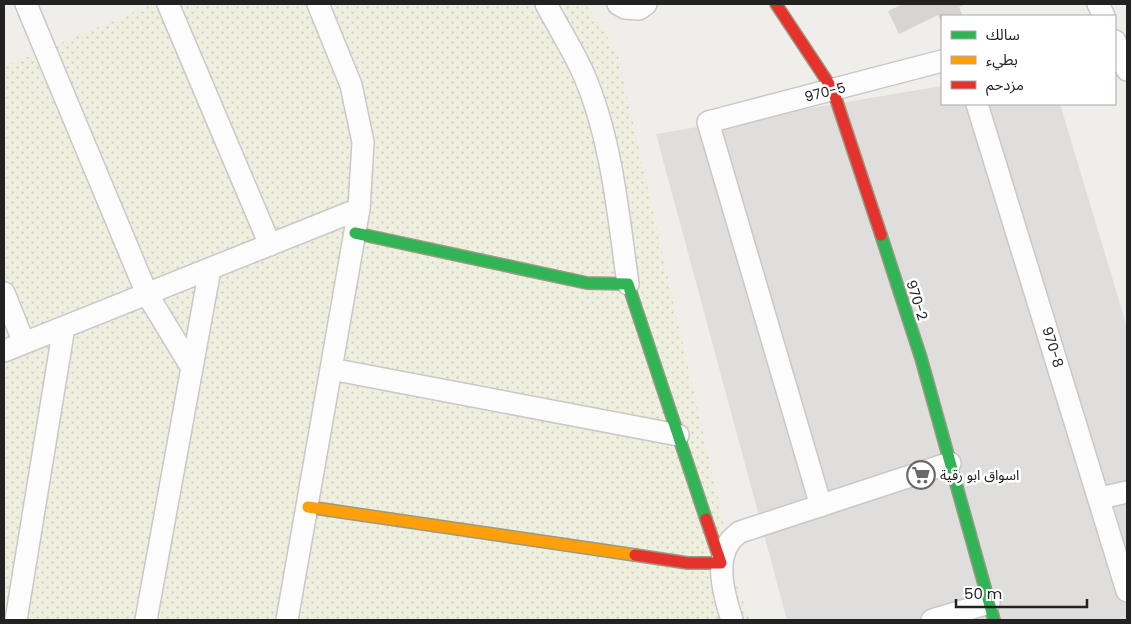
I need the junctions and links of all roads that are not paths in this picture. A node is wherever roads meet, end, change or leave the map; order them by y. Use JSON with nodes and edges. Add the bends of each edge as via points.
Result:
{"nodes":[{"id":1,"x":26,"y":4,"type":"edge"},
{"id":2,"x":168,"y":4,"type":"edge"},
{"id":3,"x":318,"y":4,"type":"edge"},
{"id":4,"x":546,"y":4,"type":"edge"},
{"id":5,"x":618,"y":4,"type":"edge"},
{"id":6,"x":646,"y":4,"type":"edge"},
{"id":7,"x":776,"y":4,"type":"edge"},
{"id":8,"x":1116,"y":43,"type":"edge"},
{"id":9,"x":941,"y":61,"type":"edge"},
{"id":10,"x":1127,"y":70,"type":"edge"},
{"id":11,"x":833,"y":90,"type":"junction"},
{"id":12,"x":977,"y":105,"type":"edge"},
{"id":13,"x":359,"y":209,"type":"junction"},
{"id":14,"x":355,"y":232,"type":"junction"},
{"id":15,"x":270,"y":244,"type":"junction"},
{"id":16,"x":210,"y":269,"type":"junction"},
{"id":17,"x":628,"y":284,"type":"junction"},
{"id":18,"x":4,"y":293,"type":"edge"},
{"id":19,"x":147,"y":294,"type":"junction"},
{"id":20,"x":64,"y":327,"type":"junction"},
{"id":21,"x":24,"y":343,"type":"junction"},
{"id":22,"x":4,"y":351,"type":"edge"},
{"id":23,"x":192,"y":368,"type":"junction"},
{"id":24,"x":331,"y":369,"type":"junction"},
{"id":25,"x":678,"y":436,"type":"junction"},
{"id":26,"x":950,"y":463,"type":"junction"},
{"id":27,"x":1127,"y":492,"type":"edge"},
{"id":28,"x":1100,"y":498,"type":"junction"},
{"id":29,"x":821,"y":506,"type":"junction"},
{"id":30,"x":308,"y":507,"type":"junction"},
{"id":31,"x":720,"y":563,"type":"junction"},
{"id":32,"x":1127,"y":591,"type":"edge"},
{"id":33,"x":992,"y":612,"type":"edge"},
{"id":34,"x":16,"y":620,"type":"edge"},
{"id":35,"x":146,"y":620,"type":"edge"},
{"id":36,"x":287,"y":620,"type":"edge"},
{"id":37,"x":732,"y":620,"type":"edge"},
{"id":38,"x":932,"y":620,"type":"edge"}],
"edges":[{"from":1,"to":19,"type":"street"},
{"from":2,"to":15,"type":"street"},
{"from":3,"to":13,"type":"street","via":[[351,85],[363,142]]},
{"from":4,"to":17,"type":"street","via":[[584,74],[601,125]]},
{"from":5,"to":6,"type":"street","via":[[639,9]]},
{"from":7,"to":11,"type":"street","name":"970-2"},
{"from":8,"to":10,"type":"street"},
{"from":9,"to":11,"type":"street","name":"970-5"},
{"from":11,"to":26,"type":"street","name":"970-2","via":[[921,358]]},
{"from":11,"to":29,"type":"street","name":"970-5","via":[[708,122]]},
{"from":12,"to":28,"type":"street","name":"970-8"},
{"from":13,"to":14,"type":"street"},
{"from":13,"to":15,"type":"street"},
{"from":14,"to":17,"type":"street","via":[[587,283]]},
{"from":14,"to":24,"type":"street"},
{"from":15,"to":16,"type":"street"},
{"from":16,"to":19,"type":"street"},
{"from":16,"to":23,"type":"street"},
{"from":17,"to":25,"type":"street"},
{"from":18,"to":21,"type":"street"},
{"from":19,"to":20,"type":"street"},
{"from":19,"to":23,"type":"street"},
{"from":20,"to":21,"type":"street"},
{"from":20,"to":34,"type":"street"},
{"from":21,"to":22,"type":"street"},
{"from":23,"to":35,"type":"street"},
{"from":24,"to":25,"type":"street"},
{"from":24,"to":30,"type":"street"},
{"from":25,"to":31,"type":"street"},
{"from":26,"to":29,"type":"street"},
{"from":26,"to":33,"type":"street","name":"970-2"},
{"from":27,"to":28,"type":"street"},
{"from":28,"to":32,"type":"street","name":"970-8"},
{"from":29,"to":31,"type":"street","via":[[740,532],[724,547]]},
{"from":30,"to":31,"type":"street","via":[[688,563]]},
{"from":30,"to":36,"type":"street"},
{"from":31,"to":37,"type":"street"},
{"from":33,"to":38,"type":"street"}]}
